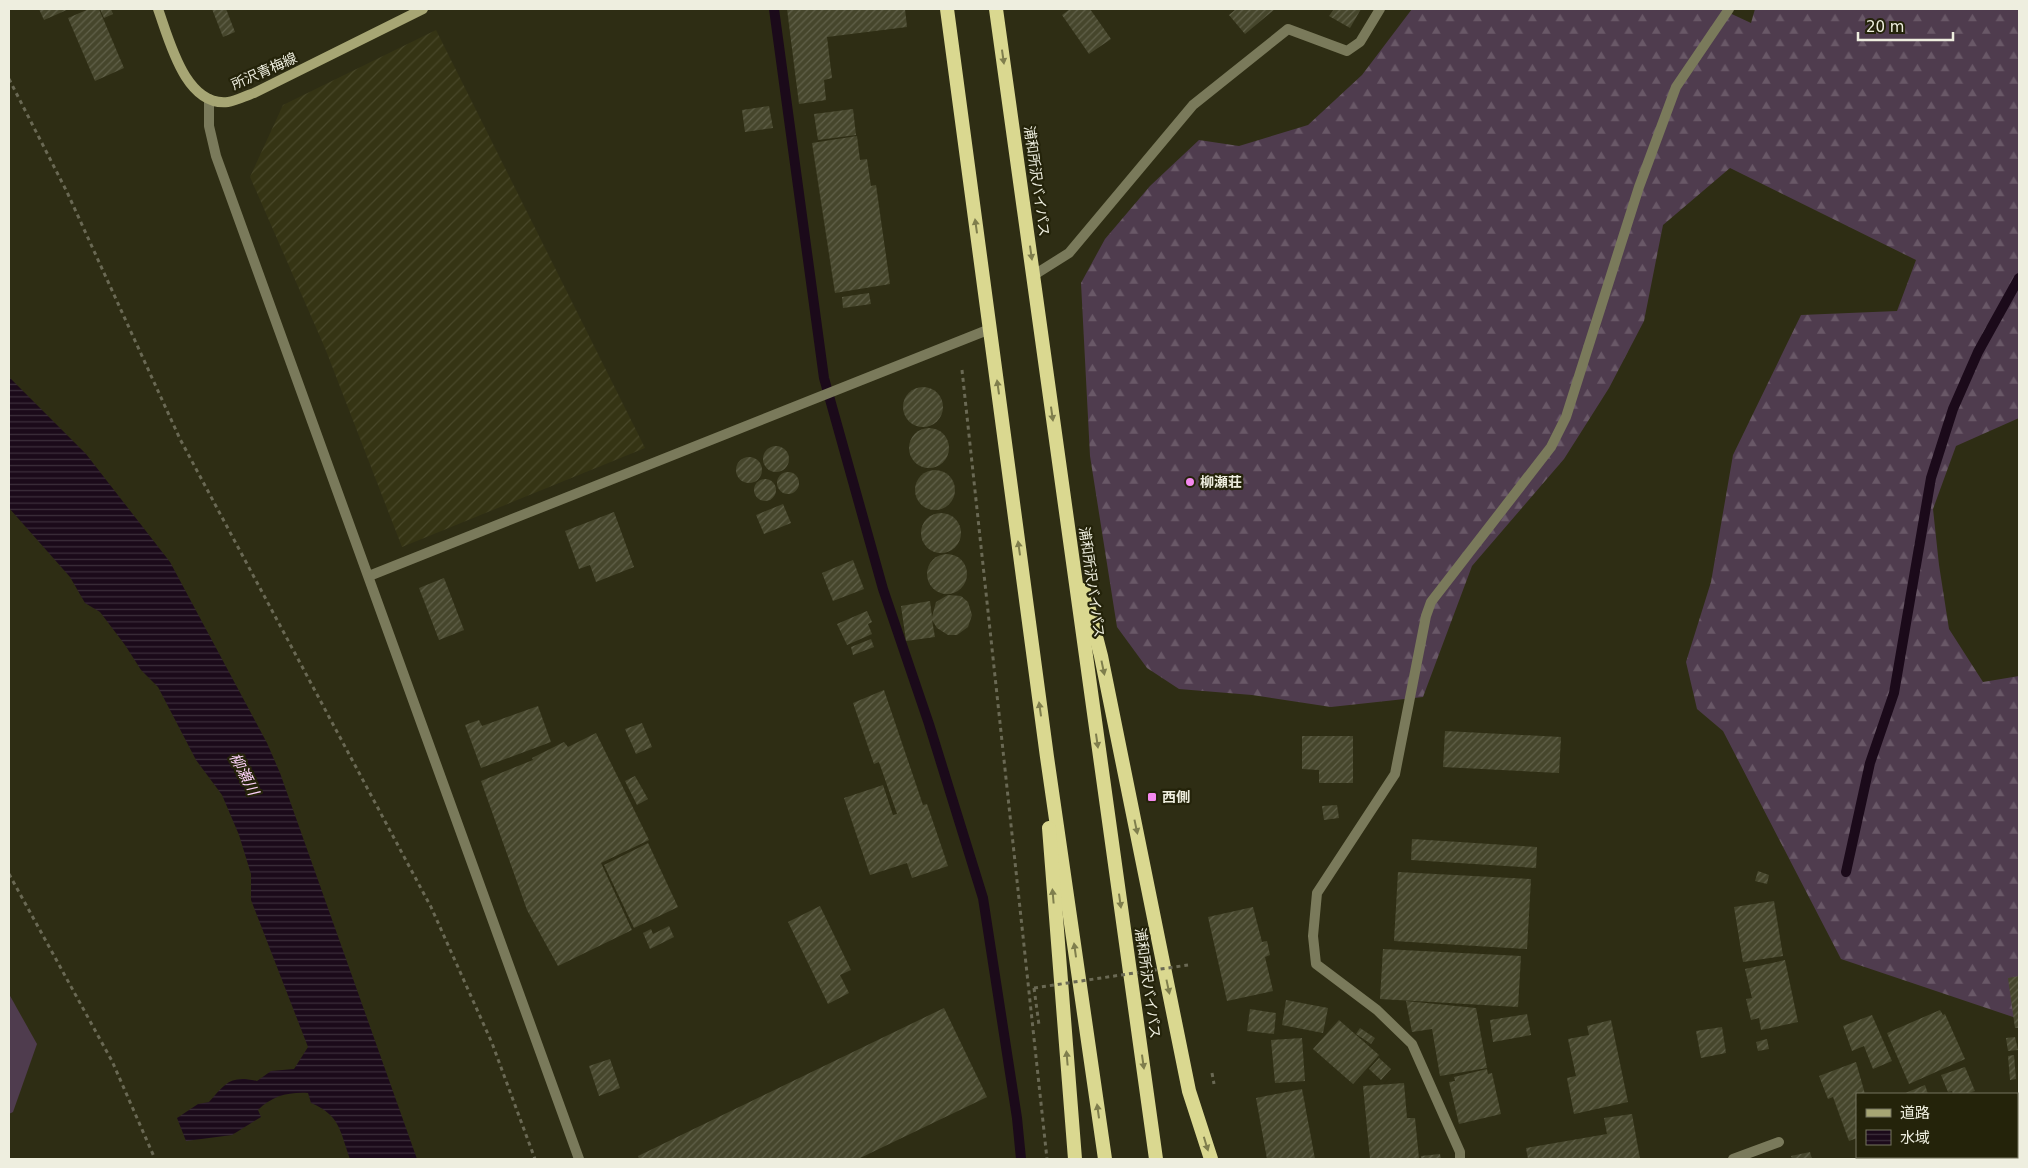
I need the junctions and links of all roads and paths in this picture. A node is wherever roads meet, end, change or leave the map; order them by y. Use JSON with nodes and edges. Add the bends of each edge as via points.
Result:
{"nodes":[{"id":1,"x":158,"y":9,"type":"edge"},
{"id":2,"x":423,"y":9,"type":"edge"},
{"id":3,"x":947,"y":9,"type":"edge"},
{"id":4,"x":996,"y":9,"type":"edge"},
{"id":5,"x":1380,"y":9,"type":"edge"},
{"id":6,"x":1729,"y":9,"type":"edge"},
{"id":7,"x":9,"y":79,"type":"edge"},
{"id":8,"x":209,"y":99,"type":"junction"},
{"id":9,"x":1034,"y":275,"type":"junction"},
{"id":10,"x":990,"y":329,"type":"junction"},
{"id":11,"x":962,"y":370,"type":"dead end"},
{"id":12,"x":1066,"y":519,"type":"junction"},
{"id":13,"x":369,"y":576,"type":"junction"},
{"id":14,"x":1046,"y":757,"type":"junction"},
{"id":15,"x":9,"y":874,"type":"edge"},
{"id":16,"x":1188,"y":964,"type":"dead end"},
{"id":17,"x":1034,"y":988,"type":"dead end"},
{"id":18,"x":1779,"y":1142,"type":"dead end"},
{"id":19,"x":155,"y":1159,"type":"edge"},
{"id":20,"x":535,"y":1159,"type":"edge"},
{"id":21,"x":579,"y":1159,"type":"edge"},
{"id":22,"x":1047,"y":1159,"type":"edge"},
{"id":23,"x":1075,"y":1159,"type":"edge"},
{"id":24,"x":1105,"y":1159,"type":"edge"},
{"id":25,"x":1156,"y":1159,"type":"edge"},
{"id":26,"x":1211,"y":1159,"type":"edge"},
{"id":27,"x":1460,"y":1159,"type":"edge"},
{"id":28,"x":1733,"y":1159,"type":"edge"}],
"edges":[{"from":1,"to":8,"type":"main road","via":[[184,75],[199,93]]},
{"from":2,"to":8,"type":"main road","name":"所沢青梅線","via":[[254,93],[227,102]]},
{"from":10,"to":3,"type":"highway","one_way":true},
{"from":4,"to":9,"type":"highway","name":"浦和所沢バイパス","one_way":true},
{"from":5,"to":9,"type":"street","via":[[1360,42],[1347,52],[1288,29],[1193,105],[1069,253]]},
{"from":6,"to":27,"type":"street","via":[[1676,87],[1639,187],[1566,417],[1552,447],[1431,602],[1395,774],[1317,894],[1313,936],[1316,964],[1377,1010],[1412,1044],[1460,1152]]},
{"from":7,"to":20,"type":"path","via":[[67,192],[180,439],[431,907],[492,1043]]},
{"from":8,"to":13,"type":"street","via":[[209,126],[216,156]]},
{"from":9,"to":12,"type":"highway","name":"浦和所沢バイパス","one_way":true},
{"from":10,"to":13,"type":"street"},
{"from":14,"to":10,"type":"highway","one_way":true},
{"from":11,"to":22,"type":"path"},
{"from":12,"to":25,"type":"highway","name":"浦和所沢バイパス","one_way":true},
{"from":12,"to":26,"type":"highway","one_way":true,"via":[[1100,656],[1190,1091]]},
{"from":13,"to":21,"type":"street"},
{"from":23,"to":14,"type":"highway","one_way":true,"via":[[1050,858]]},
{"from":24,"to":14,"type":"highway","one_way":true},
{"from":15,"to":19,"type":"path","via":[[112,1061]]},
{"from":16,"to":17,"type":"path","bridge":true},
{"from":18,"to":28,"type":"street"}]}
